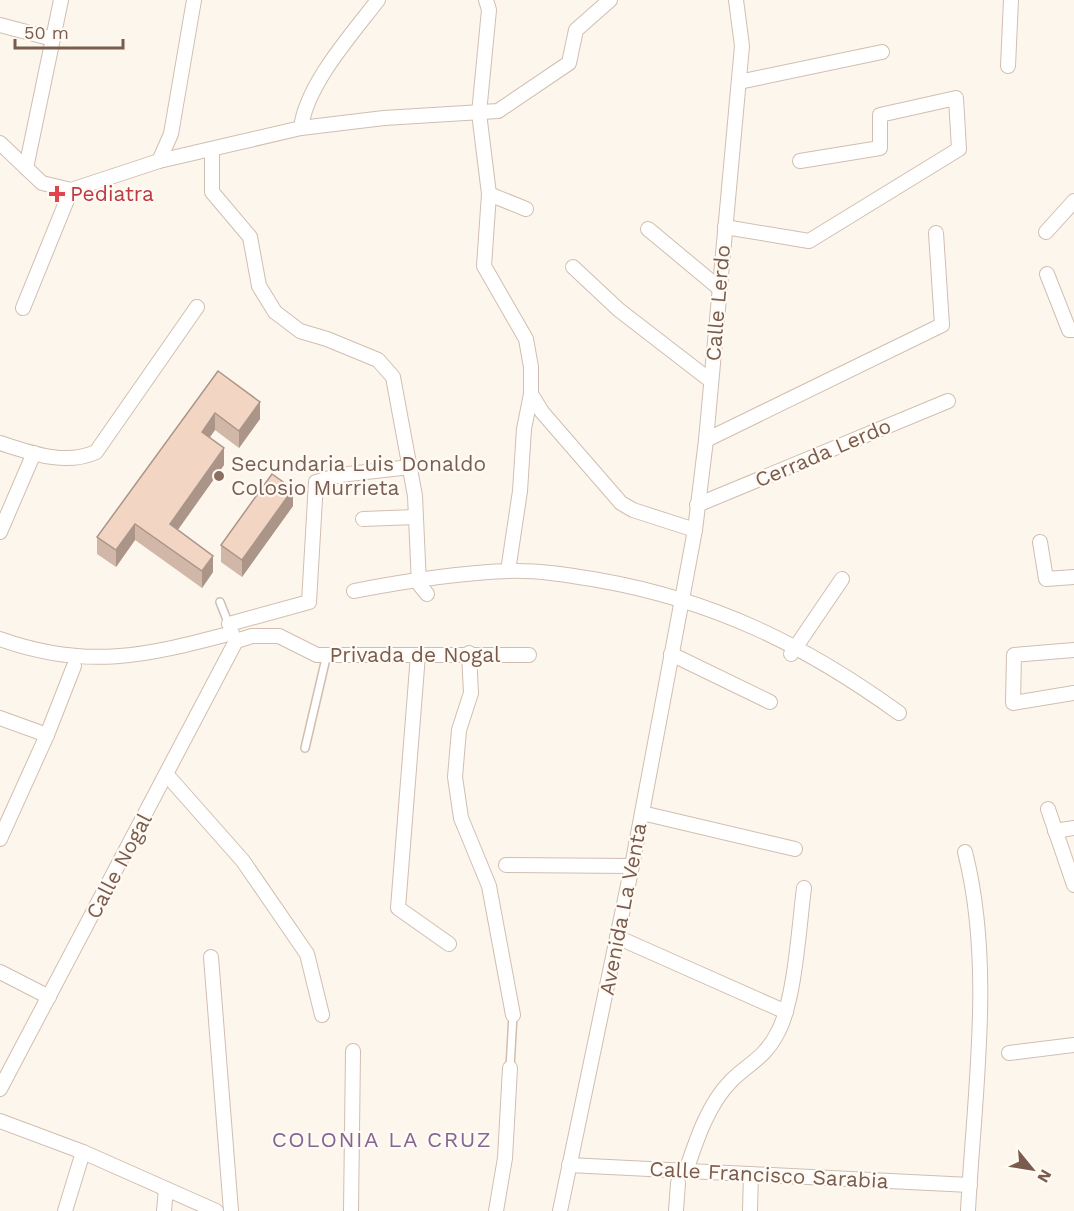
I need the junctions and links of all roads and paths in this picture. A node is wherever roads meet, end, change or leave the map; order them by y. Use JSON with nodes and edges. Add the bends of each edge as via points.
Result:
{"nodes":[{"id":1,"x":61,"y":0,"type":"edge"},
{"id":2,"x":194,"y":0,"type":"edge"},
{"id":3,"x":378,"y":0,"type":"edge"},
{"id":4,"x":486,"y":0,"type":"edge"},
{"id":5,"x":610,"y":0,"type":"edge"},
{"id":6,"x":736,"y":0,"type":"edge"},
{"id":7,"x":1011,"y":0,"type":"edge"},
{"id":8,"x":0,"y":25,"type":"edge"},
{"id":9,"x":53,"y":39,"type":"junction"},
{"id":10,"x":882,"y":52,"type":"dead end"},
{"id":11,"x":1008,"y":66,"type":"dead end"},
{"id":12,"x":739,"y":82,"type":"junction"},
{"id":13,"x":478,"y":113,"type":"junction"},
{"id":14,"x":301,"y":128,"type":"junction"},
{"id":15,"x":0,"y":143,"type":"edge"},
{"id":16,"x":212,"y":149,"type":"junction"},
{"id":17,"x":159,"y":161,"type":"junction"},
{"id":18,"x":800,"y":161,"type":"dead end"},
{"id":19,"x":26,"y":168,"type":"junction"},
{"id":20,"x":71,"y":190,"type":"junction"},
{"id":21,"x":489,"y":194,"type":"junction"},
{"id":22,"x":1074,"y":201,"type":"edge"},
{"id":23,"x":526,"y":209,"type":"dead end"},
{"id":24,"x":725,"y":227,"type":"junction"},
{"id":25,"x":648,"y":229,"type":"dead end"},
{"id":26,"x":1046,"y":232,"type":"dead end"},
{"id":27,"x":936,"y":233,"type":"dead end"},
{"id":28,"x":573,"y":267,"type":"dead end"},
{"id":29,"x":1047,"y":274,"type":"dead end"},
{"id":30,"x":719,"y":288,"type":"junction"},
{"id":31,"x":197,"y":307,"type":"dead end"},
{"id":32,"x":23,"y":308,"type":"dead end"},
{"id":33,"x":1074,"y":330,"type":"edge"},
{"id":34,"x":711,"y":381,"type":"junction"},
{"id":35,"x":531,"y":394,"type":"junction"},
{"id":36,"x":948,"y":401,"type":"dead end"},
{"id":37,"x":706,"y":440,"type":"junction"},
{"id":38,"x":0,"y":444,"type":"edge"},
{"id":39,"x":34,"y":453,"type":"junction"},
{"id":40,"x":410,"y":467,"type":"junction"},
{"id":41,"x":697,"y":505,"type":"junction"},
{"id":42,"x":416,"y":517,"type":"junction"},
{"id":43,"x":363,"y":519,"type":"dead end"},
{"id":44,"x":695,"y":530,"type":"junction"},
{"id":45,"x":0,"y":532,"type":"edge"},
{"id":46,"x":1040,"y":542,"type":"dead end"},
{"id":47,"x":508,"y":571,"type":"junction"},
{"id":48,"x":1074,"y":577,"type":"edge"},
{"id":49,"x":419,"y":579,"type":"junction"},
{"id":50,"x":842,"y":579,"type":"dead end"},
{"id":51,"x":354,"y":591,"type":"dead end"},
{"id":52,"x":427,"y":594,"type":"dead end"},
{"id":53,"x":220,"y":602,"type":"dead end"},
{"id":54,"x":683,"y":603,"type":"junction"},
{"id":55,"x":232,"y":633,"type":"junction"},
{"id":56,"x":0,"y":639,"type":"edge"},
{"id":57,"x":794,"y":650,"type":"junction"},
{"id":58,"x":1074,"y":650,"type":"edge"},
{"id":59,"x":469,"y":653,"type":"junction"},
{"id":60,"x":327,"y":654,"type":"junction"},
{"id":61,"x":671,"y":654,"type":"junction"},
{"id":62,"x":418,"y":656,"type":"junction"},
{"id":63,"x":529,"y":656,"type":"dead end"},
{"id":64,"x":74,"y":666,"type":"dead end"},
{"id":65,"x":1074,"y":693,"type":"edge"},
{"id":66,"x":770,"y":702,"type":"dead end"},
{"id":67,"x":899,"y":713,"type":"dead end"},
{"id":68,"x":0,"y":717,"type":"edge"},
{"id":69,"x":47,"y":735,"type":"junction"},
{"id":70,"x":305,"y":748,"type":"dead end"},
{"id":71,"x":167,"y":775,"type":"junction"},
{"id":72,"x":1048,"y":809,"type":"dead end"},
{"id":73,"x":642,"y":813,"type":"junction"},
{"id":74,"x":1074,"y":828,"type":"edge"},
{"id":75,"x":1055,"y":831,"type":"junction"},
{"id":76,"x":0,"y":838,"type":"edge"},
{"id":77,"x":795,"y":849,"type":"dead end"},
{"id":78,"x":965,"y":852,"type":"dead end"},
{"id":79,"x":506,"y":865,"type":"dead end"},
{"id":80,"x":632,"y":866,"type":"junction"},
{"id":81,"x":1074,"y":885,"type":"edge"},
{"id":82,"x":804,"y":888,"type":"dead end"},
{"id":83,"x":617,"y":938,"type":"junction"},
{"id":84,"x":449,"y":944,"type":"dead end"},
{"id":85,"x":211,"y":957,"type":"dead end"},
{"id":86,"x":0,"y":972,"type":"edge"},
{"id":87,"x":49,"y":997,"type":"junction"},
{"id":88,"x":786,"y":1012,"type":"junction"},
{"id":89,"x":322,"y":1015,"type":"dead end"},
{"id":90,"x":513,"y":1015,"type":"joint"},
{"id":91,"x":1074,"y":1045,"type":"edge"},
{"id":92,"x":353,"y":1051,"type":"dead end"},
{"id":93,"x":1009,"y":1053,"type":"dead end"},
{"id":94,"x":510,"y":1068,"type":"joint"},
{"id":95,"x":0,"y":1089,"type":"edge"},
{"id":96,"x":0,"y":1121,"type":"edge"},
{"id":97,"x":83,"y":1152,"type":"junction"},
{"id":98,"x":569,"y":1166,"type":"junction"},
{"id":99,"x":751,"y":1174,"type":"junction"},
{"id":100,"x":682,"y":1177,"type":"junction"},
{"id":101,"x":970,"y":1185,"type":"junction"},
{"id":102,"x":166,"y":1189,"type":"junction"},
{"id":103,"x":65,"y":1211,"type":"edge"},
{"id":104,"x":164,"y":1211,"type":"edge"},
{"id":105,"x":216,"y":1211,"type":"edge"},
{"id":106,"x":231,"y":1211,"type":"edge"},
{"id":107,"x":351,"y":1211,"type":"edge"},
{"id":108,"x":496,"y":1211,"type":"edge"},
{"id":109,"x":560,"y":1211,"type":"edge"},
{"id":110,"x":676,"y":1211,"type":"edge"},
{"id":111,"x":750,"y":1211,"type":"edge"},
{"id":112,"x":968,"y":1211,"type":"edge"}],
"edges":[{"from":1,"to":9,"type":"street"},
{"from":2,"to":17,"type":"street","via":[[171,134]]},
{"from":3,"to":14,"type":"street","via":[[329,66],[303,112]]},
{"from":4,"to":13,"type":"street","via":[[489,10]]},
{"from":5,"to":13,"type":"street","via":[[576,30],[569,63],[498,111]]},
{"from":6,"to":12,"type":"street","name":"Calle Lerdo","via":[[742,46]]},
{"from":7,"to":11,"type":"street"},
{"from":8,"to":9,"type":"street"},
{"from":9,"to":19,"type":"street"},
{"from":10,"to":12,"type":"street"},
{"from":12,"to":24,"type":"street","name":"Calle Lerdo"},
{"from":13,"to":14,"type":"street"},
{"from":13,"to":21,"type":"street"},
{"from":14,"to":16,"type":"street"},
{"from":15,"to":19,"type":"street"},
{"from":16,"to":17,"type":"street"},
{"from":16,"to":40,"type":"street","via":[[212,192],[250,237],[259,286],[275,312],[300,331],[378,360],[393,377]]},
{"from":17,"to":20,"type":"street"},
{"from":18,"to":24,"type":"street","via":[[880,148],[880,115],[956,98],[959,149],[809,241]]},
{"from":19,"to":20,"type":"street","via":[[42,183]]},
{"from":20,"to":32,"type":"street"},
{"from":21,"to":23,"type":"street"},
{"from":21,"to":35,"type":"street","via":[[484,266],[526,339]]},
{"from":22,"to":26,"type":"street"},
{"from":24,"to":30,"type":"street","name":"Calle Lerdo"},
{"from":25,"to":30,"type":"street"},
{"from":27,"to":37,"type":"street","via":[[942,325]]},
{"from":28,"to":34,"type":"street","via":[[619,310]]},
{"from":29,"to":33,"type":"street","via":[[1069,330]]},
{"from":30,"to":34,"type":"street","name":"Calle Lerdo"},
{"from":31,"to":39,"type":"street","via":[[96,452],[80,459]]},
{"from":34,"to":37,"type":"street","name":"Calle Lerdo"},
{"from":35,"to":44,"type":"street","via":[[621,503]]},
{"from":35,"to":47,"type":"street"},
{"from":36,"to":41,"type":"street","name":"Cerrada Lerdo"},
{"from":37,"to":41,"type":"street","name":"Calle Lerdo"},
{"from":38,"to":39,"type":"street"},
{"from":39,"to":45,"type":"street"},
{"from":40,"to":42,"type":"street"},
{"from":40,"to":55,"type":"street","via":[[340,475],[316,482],[309,602]]},
{"from":41,"to":44,"type":"street","name":"Calle Lerdo"},
{"from":42,"to":43,"type":"street"},
{"from":42,"to":49,"type":"street"},
{"from":44,"to":54,"type":"street","name":"Calle Lerdo"},
{"from":46,"to":48,"type":"street","via":[[1046,579]]},
{"from":47,"to":49,"type":"street"},
{"from":47,"to":54,"type":"street","via":[[552,572],[646,589]]},
{"from":49,"to":51,"type":"street"},
{"from":49,"to":52,"type":"street"},
{"from":50,"to":57,"type":"street"},
{"from":53,"to":55,"type":"lane"},
{"from":54,"to":57,"type":"street","via":[[718,611]]},
{"from":54,"to":61,"type":"street","name":"Avenida La Venta"},
{"from":55,"to":56,"type":"street","via":[[162,652],[120,658],[71,656]]},
{"from":55,"to":60,"type":"street","name":"Privada de Nogal","via":[[240,638],[273,635],[311,653]]},
{"from":55,"to":71,"type":"street","name":"Calle Nogal"},
{"from":57,"to":67,"type":"street","via":[[833,667]]},
{"from":58,"to":65,"type":"street","via":[[1014,655],[1013,703]]},
{"from":59,"to":62,"type":"street","name":"Privada de Nogal"},
{"from":59,"to":63,"type":"street","name":"Privada de Nogal"},
{"from":59,"to":90,"type":"street","via":[[471,693],[459,730],[455,777],[461,818],[489,886]]},
{"from":60,"to":62,"type":"street","name":"Privada de Nogal"},
{"from":60,"to":70,"type":"lane"},
{"from":61,"to":66,"type":"street"},
{"from":61,"to":73,"type":"street","name":"Avenida La Venta"},
{"from":62,"to":84,"type":"street","via":[[398,908]]},
{"from":64,"to":69,"type":"street"},
{"from":68,"to":69,"type":"street"},
{"from":69,"to":76,"type":"street"},
{"from":71,"to":87,"type":"street","name":"Calle Nogal"},
{"from":71,"to":89,"type":"street","via":[[243,861],[307,954]]},
{"from":72,"to":75,"type":"street"},
{"from":73,"to":77,"type":"street"},
{"from":73,"to":80,"type":"street","name":"Avenida La Venta"},
{"from":74,"to":75,"type":"street"},
{"from":75,"to":81,"type":"street"},
{"from":78,"to":101,"type":"street","via":[[976,894],[981,948]]},
{"from":79,"to":80,"type":"street"},
{"from":80,"to":83,"type":"street","name":"Avenida La Venta"},
{"from":82,"to":88,"type":"street"},
{"from":83,"to":88,"type":"street"},
{"from":83,"to":98,"type":"street","name":"Avenida La Venta"},
{"from":85,"to":106,"type":"street"},
{"from":86,"to":87,"type":"street"},
{"from":87,"to":95,"type":"street","name":"Calle Nogal"},
{"from":88,"to":100,"type":"street","via":[[778,1033],[758,1061],[730,1082],[713,1108]]},
{"from":90,"to":94,"type":"lane"},
{"from":91,"to":93,"type":"street"},
{"from":92,"to":107,"type":"street"},
{"from":94,"to":108,"type":"street","via":[[505,1158]]},
{"from":96,"to":97,"type":"street"},
{"from":97,"to":102,"type":"street"},
{"from":97,"to":103,"type":"street"},
{"from":98,"to":100,"type":"street","name":"Calle Francisco Sarabia"},
{"from":98,"to":109,"type":"street","name":"Avenida La Venta"},
{"from":99,"to":100,"type":"street","name":"Calle Francisco Sarabia"},
{"from":99,"to":101,"type":"street","name":"Calle Francisco Sarabia"},
{"from":99,"to":111,"type":"street"},
{"from":100,"to":110,"type":"street"},
{"from":101,"to":112,"type":"street"},
{"from":102,"to":104,"type":"street"},
{"from":102,"to":105,"type":"street"}]}
